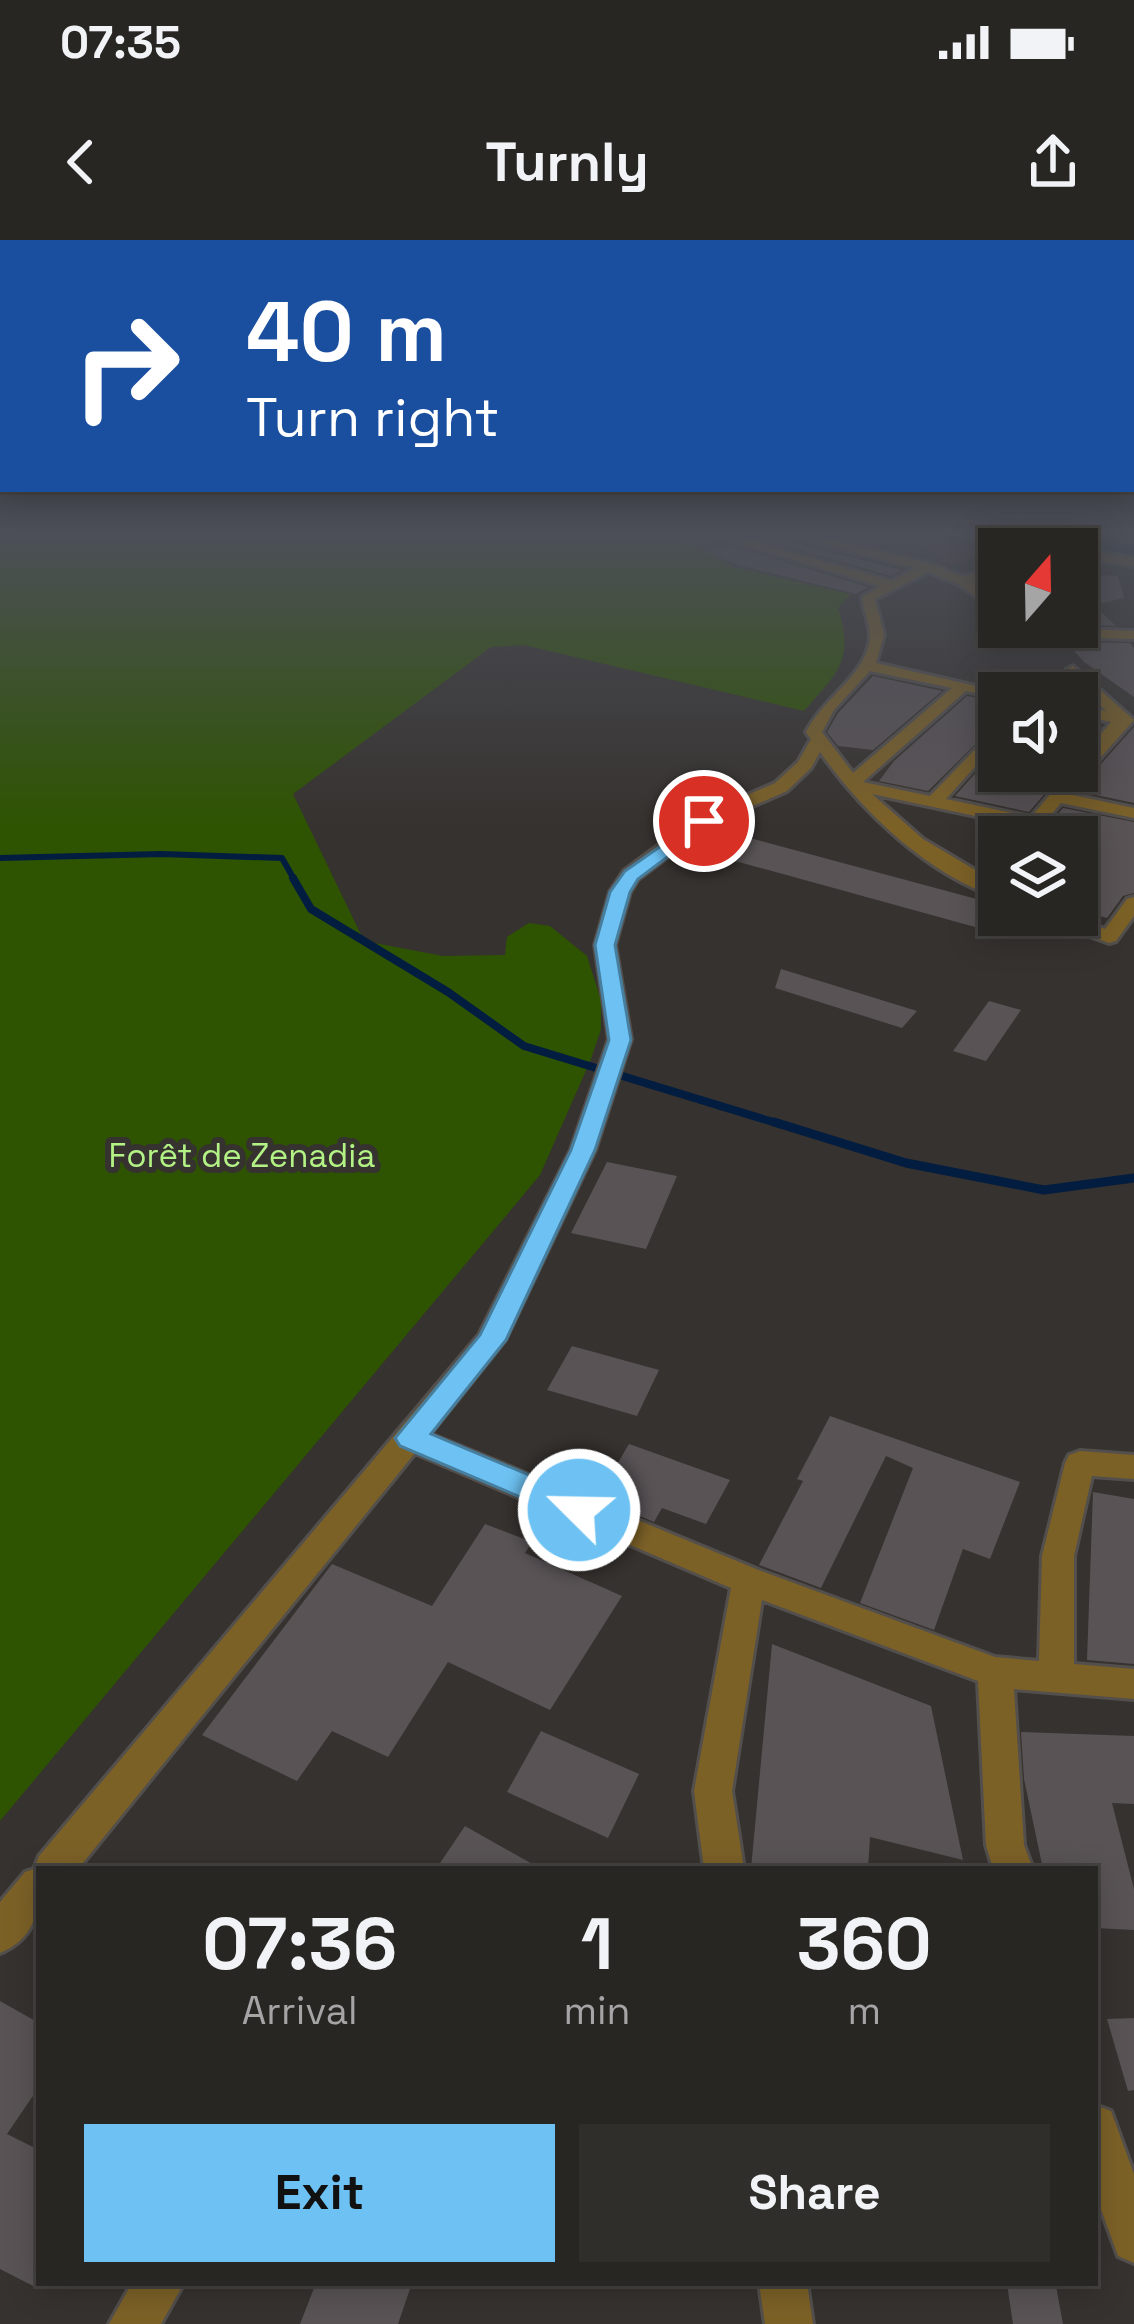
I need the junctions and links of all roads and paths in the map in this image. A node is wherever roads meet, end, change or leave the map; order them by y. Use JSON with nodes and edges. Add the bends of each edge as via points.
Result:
{"nodes":[{"id":1,"x":877,"y":631,"type":"edge"},
{"id":2,"x":1098,"y":634,"type":"edge"},
{"id":3,"x":1134,"y":635,"type":"edge"},
{"id":4,"x":864,"y":665,"type":"junction"},
{"id":5,"x":1073,"y":670,"type":"dead end"},
{"id":6,"x":963,"y":686,"type":"junction"},
{"id":7,"x":978,"y":689,"type":"edge"},
{"id":8,"x":1098,"y":715,"type":"edge"},
{"id":9,"x":1128,"y":721,"type":"edge"},
{"id":10,"x":819,"y":740,"type":"junction"},
{"id":11,"x":978,"y":753,"type":"edge"},
{"id":12,"x":850,"y":784,"type":"junction"},
{"id":13,"x":1057,"y":797,"type":"junction"},
{"id":14,"x":934,"y":802,"type":"junction"},
{"id":15,"x":1134,"y":813,"type":"edge"},
{"id":16,"x":982,"y":816,"type":"edge"},
{"id":17,"x":1041,"y":816,"type":"edge"},
{"id":18,"x":978,"y":881,"type":"edge"},
{"id":19,"x":1134,"y":903,"type":"edge"},
{"id":20,"x":1098,"y":934,"type":"edge"},
{"id":21,"x":410,"y":1438,"type":"junction"},
{"id":22,"x":1134,"y":1467,"type":"edge"},
{"id":23,"x":748,"y":1581,"type":"junction"},
{"id":24,"x":995,"y":1672,"type":"junction"},
{"id":25,"x":1056,"y":1678,"type":"junction"},
{"id":26,"x":1134,"y":1684,"type":"edge"},
{"id":27,"x":55,"y":1866,"type":"edge"},
{"id":28,"x":724,"y":1866,"type":"edge"},
{"id":29,"x":1011,"y":1866,"type":"edge"},
{"id":30,"x":36,"y":1890,"type":"edge"},
{"id":31,"x":0,"y":1933,"type":"edge"},
{"id":32,"x":1098,"y":2136,"type":"edge"},
{"id":33,"x":1134,"y":2240,"type":"edge"},
{"id":34,"x":158,"y":2286,"type":"edge"},
{"id":35,"x":783,"y":2286,"type":"edge"},
{"id":36,"x":133,"y":2324,"type":"edge"},
{"id":37,"x":789,"y":2324,"type":"edge"}],
"edges":[{"from":1,"to":4,"type":"street"},
{"from":2,"to":3,"type":"street"},
{"from":4,"to":6,"type":"street"},
{"from":4,"to":10,"type":"street","via":[[818,718]]},
{"from":5,"to":9,"type":"street"},
{"from":6,"to":7,"type":"street"},
{"from":6,"to":12,"type":"street"},
{"from":8,"to":9,"type":"street"},
{"from":9,"to":13,"type":"street"},
{"from":10,"to":12,"type":"street"},
{"from":10,"to":21,"type":"street","via":[[781,787],[704,821],[620,892],[605,945],[620,1040],[583,1150],[491,1340]]},
{"from":11,"to":14,"type":"street"},
{"from":12,"to":14,"type":"street"},
{"from":12,"to":18,"type":"street","via":[[940,862]]},
{"from":13,"to":15,"type":"street"},
{"from":13,"to":17,"type":"street"},
{"from":14,"to":16,"type":"street"},
{"from":19,"to":20,"type":"street","via":[[1108,938]]},
{"from":21,"to":23,"type":"street"},
{"from":21,"to":27,"type":"street"},
{"from":22,"to":25,"type":"street","via":[[1080,1463],[1058,1556]]},
{"from":23,"to":24,"type":"street"},
{"from":23,"to":28,"type":"street","via":[[713,1791]]},
{"from":24,"to":25,"type":"street"},
{"from":24,"to":29,"type":"street"},
{"from":25,"to":26,"type":"street"},
{"from":30,"to":31,"type":"street"},
{"from":32,"to":33,"type":"street"},
{"from":34,"to":36,"type":"street"},
{"from":35,"to":37,"type":"street"}]}
